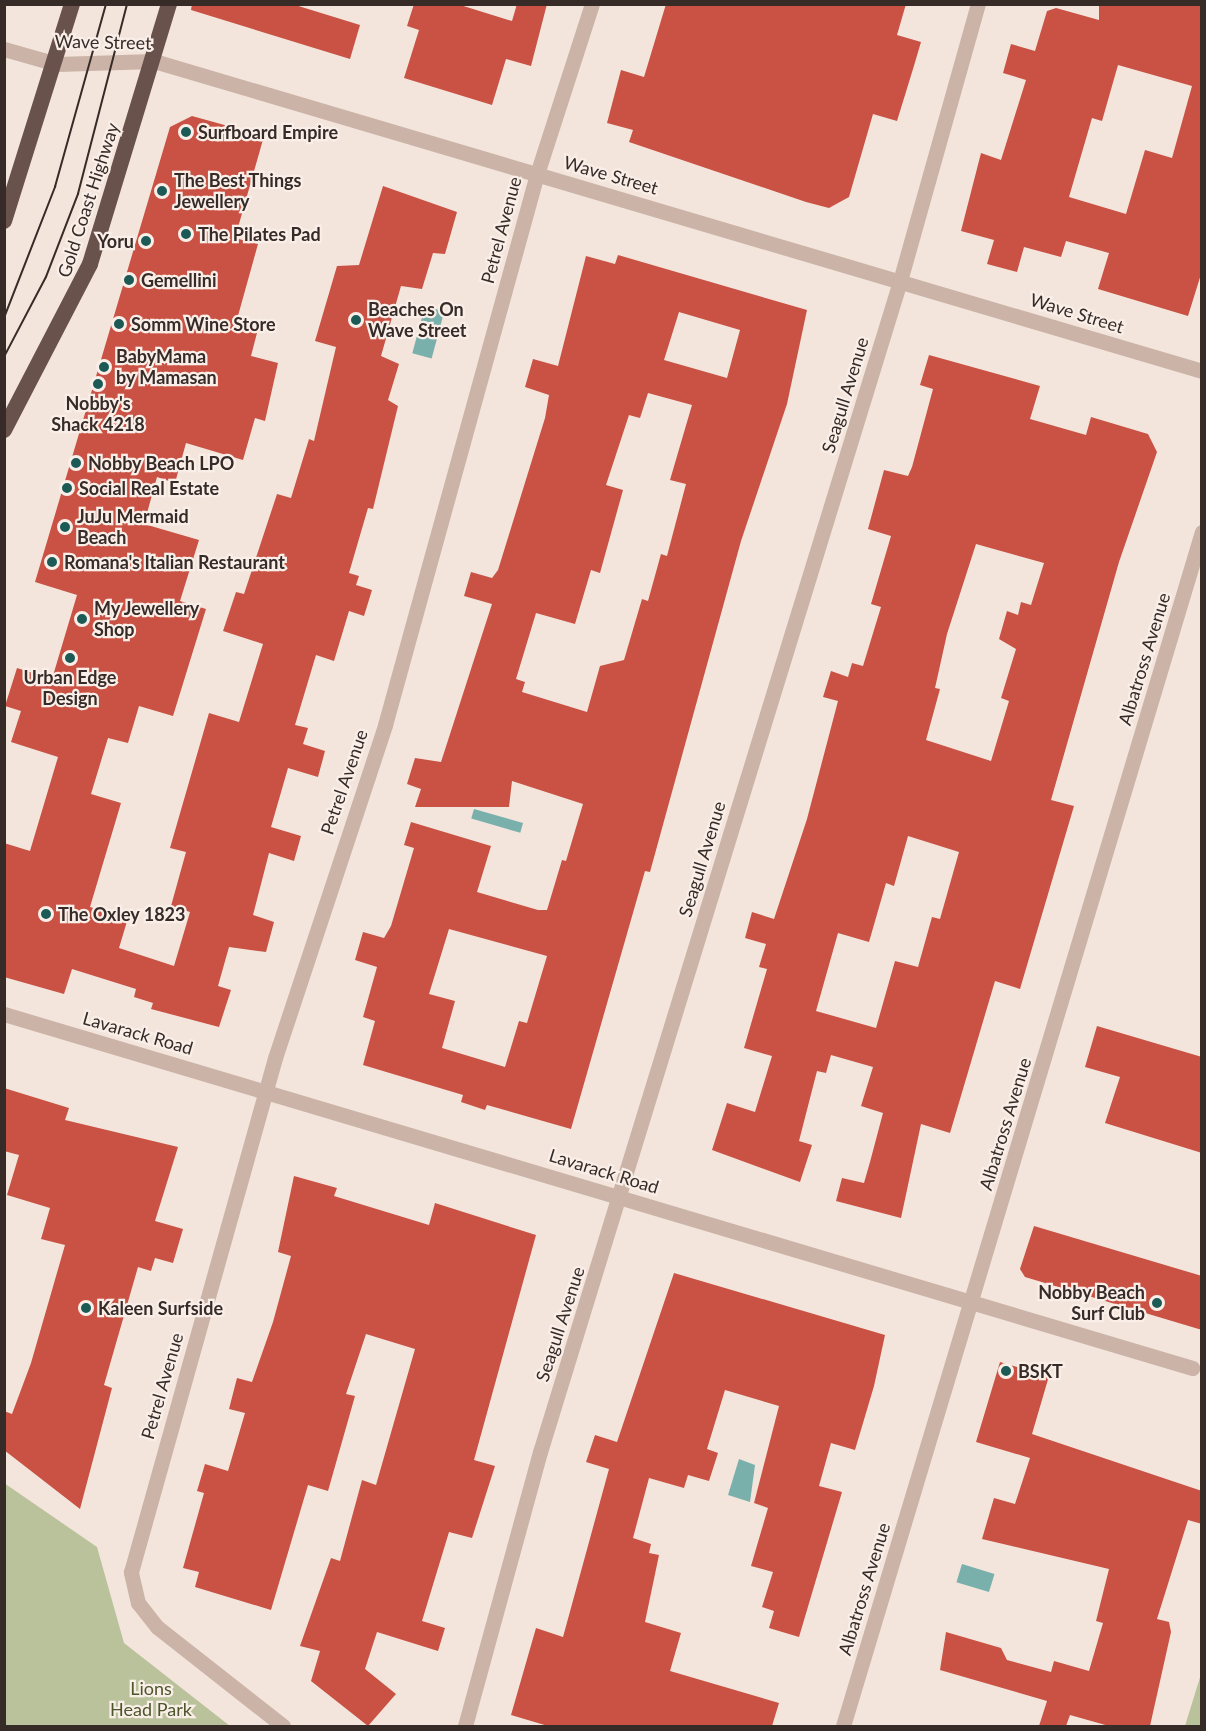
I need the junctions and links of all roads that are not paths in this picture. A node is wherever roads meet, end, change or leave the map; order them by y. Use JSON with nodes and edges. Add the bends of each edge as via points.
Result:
{"nodes":[{"id":1,"x":72,"y":4,"type":"edge"},
{"id":2,"x":169,"y":4,"type":"edge"},
{"id":3,"x":592,"y":4,"type":"edge"},
{"id":4,"x":978,"y":4,"type":"edge"},
{"id":5,"x":4,"y":49,"type":"edge"},
{"id":6,"x":154,"y":61,"type":"junction"},
{"id":7,"x":57,"y":64,"type":"junction"},
{"id":8,"x":537,"y":174,"type":"junction"},
{"id":9,"x":4,"y":222,"type":"edge"},
{"id":10,"x":900,"y":281,"type":"junction"},
{"id":11,"x":1202,"y":371,"type":"edge"},
{"id":12,"x":4,"y":430,"type":"edge"},
{"id":13,"x":1202,"y":532,"type":"edge"},
{"id":14,"x":4,"y":1014,"type":"edge"},
{"id":15,"x":267,"y":1091,"type":"junction"},
{"id":16,"x":622,"y":1196,"type":"junction"},
{"id":17,"x":972,"y":1306,"type":"junction"},
{"id":18,"x":1192,"y":1368,"type":"dead end"},
{"id":19,"x":283,"y":1726,"type":"edge"},
{"id":20,"x":465,"y":1726,"type":"edge"},
{"id":21,"x":843,"y":1726,"type":"edge"}],
"edges":[{"from":1,"to":7,"type":"highway"},
{"from":2,"to":6,"type":"highway","name":"Gold Coast Highway"},
{"from":3,"to":8,"type":"street","name":"Petrel Avenue"},
{"from":4,"to":10,"type":"street","name":"Seagull Avenue"},
{"from":5,"to":7,"type":"street","name":"Wave Street"},
{"from":6,"to":7,"type":"street","name":"Wave Street"},
{"from":6,"to":8,"type":"street","name":"Wave Street"},
{"from":6,"to":12,"type":"highway","name":"Gold Coast Highway","via":[[90,264]]},
{"from":7,"to":9,"type":"highway"},
{"from":8,"to":10,"type":"street","name":"Wave Street"},
{"from":8,"to":15,"type":"street","name":"Petrel Avenue","via":[[385,724],[325,896]]},
{"from":10,"to":11,"type":"street","name":"Wave Street"},
{"from":10,"to":16,"type":"street","name":"Seagull Avenue"},
{"from":13,"to":17,"type":"street","name":"Albatross Avenue"},
{"from":14,"to":15,"type":"street","name":"Lavarack Road"},
{"from":15,"to":16,"type":"street","name":"Lavarack Road"},
{"from":15,"to":19,"type":"street","name":"Petrel Avenue","via":[[130,1572],[138,1603],[157,1627]]},
{"from":16,"to":17,"type":"street","name":"Lavarack Road"},
{"from":16,"to":20,"type":"street","name":"Seagull Avenue","via":[[540,1452]]},
{"from":17,"to":18,"type":"street","name":"Lavarack Road"},
{"from":17,"to":21,"type":"street","name":"Albatross Avenue"}]}
